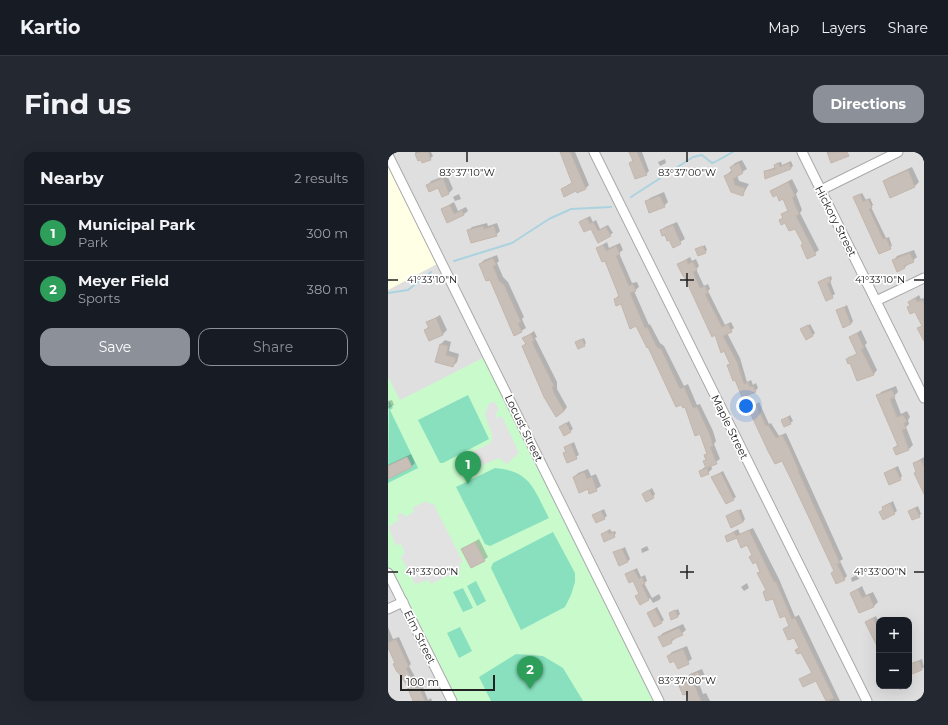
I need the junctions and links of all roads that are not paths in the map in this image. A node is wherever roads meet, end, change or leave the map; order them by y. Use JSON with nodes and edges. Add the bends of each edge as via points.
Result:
{"nodes":[{"id":1,"x":594,"y":152,"type":"edge"},
{"id":2,"x":802,"y":152,"type":"edge"},
{"id":3,"x":898,"y":152,"type":"edge"},
{"id":4,"x":388,"y":155,"type":"edge"},
{"id":5,"x":821,"y":190,"type":"junction"},
{"id":6,"x":924,"y":278,"type":"edge"},
{"id":7,"x":876,"y":301,"type":"junction"},
{"id":8,"x":924,"y":398,"type":"edge"},
{"id":9,"x":388,"y":573,"type":"edge"},
{"id":10,"x":402,"y":602,"type":"junction"},
{"id":11,"x":388,"y":609,"type":"edge"},
{"id":12,"x":452,"y":701,"type":"edge"},
{"id":13,"x":659,"y":701,"type":"edge"},
{"id":14,"x":867,"y":701,"type":"edge"}],
"edges":[{"from":1,"to":14,"type":"street","name":"Maple Street"},
{"from":2,"to":5,"type":"street","name":"Hickory Street"},
{"from":3,"to":5,"type":"street"},
{"from":4,"to":13,"type":"street","name":"Locust Street"},
{"from":5,"to":7,"type":"street","name":"Hickory Street"},
{"from":6,"to":7,"type":"street"},
{"from":7,"to":8,"type":"street","name":"Hickory Street"},
{"from":9,"to":10,"type":"street","name":"Elm Street"},
{"from":10,"to":11,"type":"street"},
{"from":10,"to":12,"type":"street","name":"Elm Street"}]}
